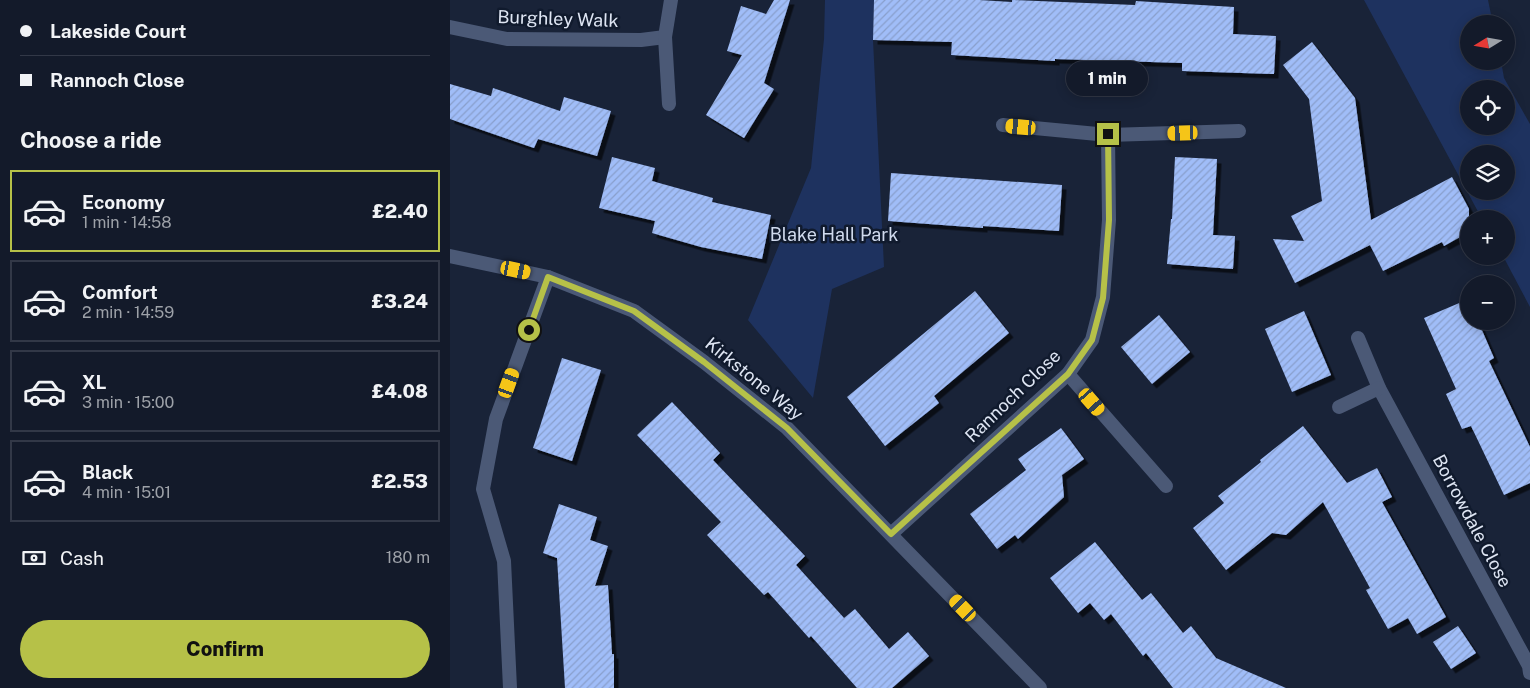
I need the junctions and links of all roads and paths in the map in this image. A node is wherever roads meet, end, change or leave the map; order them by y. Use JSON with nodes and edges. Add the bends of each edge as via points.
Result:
{"nodes":[{"id":1,"x":671,"y":0,"type":"edge"},
{"id":2,"x":450,"y":27,"type":"edge"},
{"id":3,"x":665,"y":36,"type":"junction"},
{"id":4,"x":669,"y":104,"type":"dead end"},
{"id":5,"x":1004,"y":125,"type":"dead end"},
{"id":6,"x":1239,"y":132,"type":"dead end"},
{"id":7,"x":1108,"y":134,"type":"junction"},
{"id":8,"x":450,"y":256,"type":"edge"},
{"id":9,"x":548,"y":277,"type":"junction"},
{"id":10,"x":1358,"y":338,"type":"dead end"},
{"id":11,"x":1068,"y":374,"type":"junction"},
{"id":12,"x":1379,"y":388,"type":"junction"},
{"id":13,"x":1339,"y":407,"type":"dead end"},
{"id":14,"x":1166,"y":486,"type":"dead end"},
{"id":15,"x":891,"y":534,"type":"junction"},
{"id":16,"x":1530,"y":673,"type":"edge"},
{"id":17,"x":510,"y":688,"type":"edge"},
{"id":18,"x":1040,"y":688,"type":"edge"}],
"edges":[{"from":1,"to":3,"type":"street"},
{"from":2,"to":3,"type":"street","name":"Burghley Walk","via":[[507,39],[641,40]]},
{"from":3,"to":4,"type":"street"},
{"from":5,"to":7,"type":"street"},
{"from":6,"to":7,"type":"street"},
{"from":7,"to":11,"type":"street","name":"Rannoch Close","via":[[1109,220],[1103,298],[1092,340]]},
{"from":8,"to":9,"type":"street","name":"Kirkstone Way"},
{"from":9,"to":15,"type":"street","name":"Kirkstone Way","via":[[634,311],[704,362],[787,428]]},
{"from":9,"to":17,"type":"street","via":[[496,419],[483,489],[504,560]]},
{"from":10,"to":12,"type":"street","name":"Borrowdale Close"},
{"from":11,"to":14,"type":"street"},
{"from":11,"to":15,"type":"street","name":"Rannoch Close"},
{"from":12,"to":13,"type":"street"},
{"from":12,"to":16,"type":"street","name":"Borrowdale Close"},
{"from":15,"to":18,"type":"street","name":"Kirkstone Way"}]}
